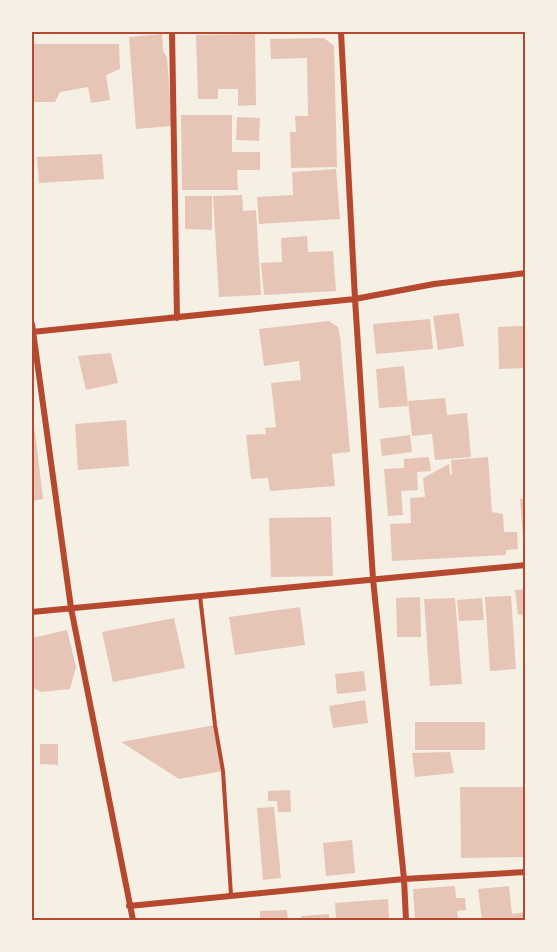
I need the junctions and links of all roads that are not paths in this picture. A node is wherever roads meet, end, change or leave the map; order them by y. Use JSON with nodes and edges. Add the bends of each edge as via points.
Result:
{"nodes":[{"id":1,"x":172,"y":32,"type":"edge"},
{"id":2,"x":341,"y":32,"type":"edge"},
{"id":3,"x":525,"y":273,"type":"edge"},
{"id":4,"x":355,"y":299,"type":"junction"},
{"id":5,"x":177,"y":318,"type":"junction"},
{"id":6,"x":32,"y":324,"type":"edge"},
{"id":7,"x":32,"y":332,"type":"edge"},
{"id":8,"x":525,"y":565,"type":"edge"},
{"id":9,"x":373,"y":579,"type":"junction"},
{"id":10,"x":200,"y":596,"type":"junction"},
{"id":11,"x":71,"y":608,"type":"junction"},
{"id":12,"x":32,"y":612,"type":"edge"},
{"id":13,"x":525,"y":872,"type":"edge"},
{"id":14,"x":404,"y":879,"type":"junction"},
{"id":15,"x":231,"y":896,"type":"junction"},
{"id":16,"x":129,"y":906,"type":"junction"},
{"id":17,"x":133,"y":921,"type":"edge"},
{"id":18,"x":406,"y":921,"type":"edge"}],
"edges":[{"from":1,"to":5,"type":"street"},
{"from":2,"to":4,"type":"street"},
{"from":3,"to":4,"type":"street"},
{"from":4,"to":5,"type":"street"},
{"from":4,"to":9,"type":"street"},
{"from":5,"to":7,"type":"street"},
{"from":6,"to":7,"type":"street"},
{"from":7,"to":11,"type":"street"},
{"from":8,"to":9,"type":"street"},
{"from":9,"to":10,"type":"street"},
{"from":9,"to":14,"type":"street"},
{"from":10,"to":11,"type":"street"},
{"from":10,"to":15,"type":"lane","via":[[223,771]]},
{"from":11,"to":12,"type":"street"},
{"from":11,"to":16,"type":"street"},
{"from":13,"to":14,"type":"street"},
{"from":14,"to":15,"type":"street"},
{"from":14,"to":18,"type":"street"},
{"from":15,"to":16,"type":"street"},
{"from":16,"to":17,"type":"street"}]}
